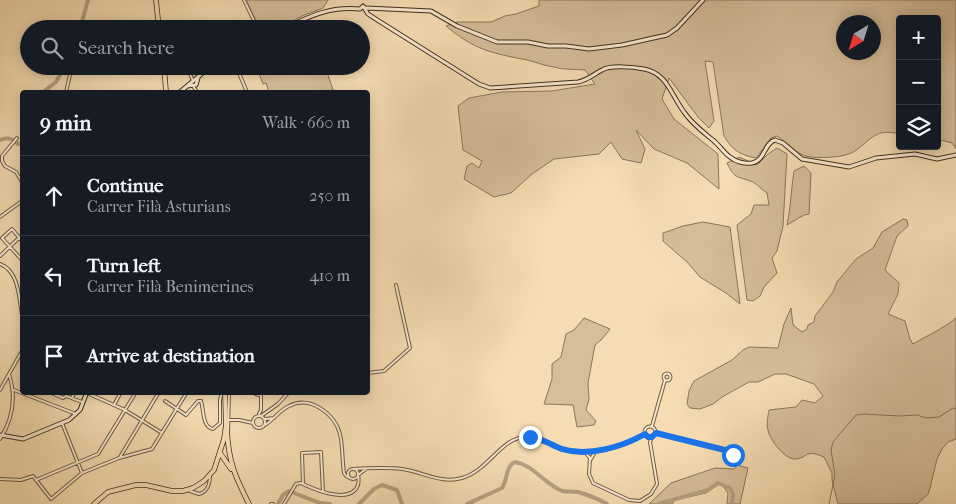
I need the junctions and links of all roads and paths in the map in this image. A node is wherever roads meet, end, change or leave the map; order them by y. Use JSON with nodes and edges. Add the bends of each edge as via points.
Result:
{"nodes":[{"id":1,"x":156,"y":0,"type":"edge"},
{"id":2,"x":244,"y":0,"type":"edge"},
{"id":3,"x":703,"y":0,"type":"edge"},
{"id":4,"x":365,"y":9,"type":"junction"},
{"id":5,"x":158,"y":20,"type":"edge"},
{"id":6,"x":254,"y":20,"type":"edge"},
{"id":7,"x":302,"y":20,"type":"edge"},
{"id":8,"x":70,"y":75,"type":"edge"},
{"id":9,"x":165,"y":75,"type":"edge"},
{"id":10,"x":191,"y":75,"type":"edge"},
{"id":11,"x":199,"y":75,"type":"edge"},
{"id":12,"x":240,"y":75,"type":"edge"},
{"id":13,"x":194,"y":83,"type":"junction"},
{"id":14,"x":66,"y":90,"type":"edge"},
{"id":15,"x":166,"y":90,"type":"edge"},
{"id":16,"x":182,"y":90,"type":"edge"},
{"id":17,"x":196,"y":90,"type":"edge"},
{"id":18,"x":246,"y":90,"type":"edge"},
{"id":19,"x":16,"y":140,"type":"dead end"},
{"id":20,"x":956,"y":155,"type":"edge"},
{"id":21,"x":20,"y":179,"type":"edge"},
{"id":22,"x":20,"y":202,"type":"edge"},
{"id":23,"x":0,"y":217,"type":"edge"},
{"id":24,"x":20,"y":238,"type":"joint"},
{"id":25,"x":10,"y":247,"type":"junction"},
{"id":26,"x":0,"y":256,"type":"edge"},
{"id":27,"x":20,"y":258,"type":"edge"},
{"id":28,"x":0,"y":264,"type":"edge"},
{"id":29,"x":396,"y":285,"type":"dead end"},
{"id":30,"x":20,"y":304,"type":"edge"},
{"id":31,"x":20,"y":355,"type":"edge"},
{"id":32,"x":370,"y":373,"type":"edge"},
{"id":33,"x":9,"y":374,"type":"junction"},
{"id":34,"x":665,"y":380,"type":"dead end"},
{"id":35,"x":0,"y":390,"type":"edge"},
{"id":36,"x":14,"y":390,"type":"junction"},
{"id":37,"x":20,"y":392,"type":"edge"},
{"id":38,"x":27,"y":395,"type":"edge"},
{"id":39,"x":56,"y":395,"type":"edge"},
{"id":40,"x":74,"y":395,"type":"edge"},
{"id":41,"x":86,"y":395,"type":"edge"},
{"id":42,"x":92,"y":395,"type":"edge"},
{"id":43,"x":119,"y":395,"type":"edge"},
{"id":44,"x":134,"y":395,"type":"edge"},
{"id":45,"x":157,"y":395,"type":"edge"},
{"id":46,"x":185,"y":395,"type":"edge"},
{"id":47,"x":223,"y":395,"type":"edge"},
{"id":48,"x":225,"y":395,"type":"edge"},
{"id":49,"x":225,"y":395,"type":"edge"},
{"id":50,"x":260,"y":395,"type":"edge"},
{"id":51,"x":286,"y":395,"type":"edge"},
{"id":52,"x":66,"y":396,"type":"joint"},
{"id":53,"x":72,"y":398,"type":"junction"},
{"id":54,"x":165,"y":401,"type":"dead end"},
{"id":55,"x":83,"y":403,"type":"junction"},
{"id":56,"x":114,"y":405,"type":"junction"},
{"id":57,"x":177,"y":409,"type":"junction"},
{"id":58,"x":125,"y":410,"type":"junction"},
{"id":59,"x":76,"y":414,"type":"junction"},
{"id":60,"x":257,"y":416,"type":"junction"},
{"id":61,"x":261,"y":416,"type":"junction"},
{"id":62,"x":274,"y":418,"type":"junction"},
{"id":63,"x":265,"y":419,"type":"junction"},
{"id":64,"x":229,"y":420,"type":"junction"},
{"id":65,"x":142,"y":421,"type":"junction"},
{"id":66,"x":62,"y":423,"type":"junction"},
{"id":67,"x":226,"y":424,"type":"junction"},
{"id":68,"x":253,"y":424,"type":"junction"},
{"id":69,"x":264,"y":425,"type":"junction"},
{"id":70,"x":652,"y":426,"type":"junction"},
{"id":71,"x":162,"y":433,"type":"junction"},
{"id":72,"x":656,"y":433,"type":"junction"},
{"id":73,"x":645,"y":434,"type":"junction"},
{"id":74,"x":1,"y":436,"type":"edge"},
{"id":75,"x":652,"y":437,"type":"junction"},
{"id":76,"x":227,"y":439,"type":"junction"},
{"id":77,"x":223,"y":442,"type":"junction"},
{"id":78,"x":228,"y":444,"type":"junction"},
{"id":79,"x":596,"y":450,"type":"junction"},
{"id":80,"x":584,"y":451,"type":"junction"},
{"id":81,"x":228,"y":452,"type":"junction"},
{"id":82,"x":733,"y":452,"type":"dead end"},
{"id":83,"x":220,"y":453,"type":"junction"},
{"id":84,"x":119,"y":458,"type":"junction"},
{"id":85,"x":590,"y":460,"type":"junction"},
{"id":86,"x":78,"y":463,"type":"junction"},
{"id":87,"x":343,"y":464,"type":"junction"},
{"id":88,"x":368,"y":468,"type":"junction"},
{"id":89,"x":352,"y":469,"type":"junction"},
{"id":90,"x":82,"y":473,"type":"junction"},
{"id":91,"x":234,"y":473,"type":"junction"},
{"id":92,"x":358,"y":475,"type":"junction"},
{"id":93,"x":210,"y":476,"type":"junction"},
{"id":94,"x":350,"y":478,"type":"junction"},
{"id":95,"x":354,"y":478,"type":"junction"},
{"id":96,"x":1,"y":480,"type":"edge"},
{"id":97,"x":36,"y":480,"type":"junction"},
{"id":98,"x":359,"y":482,"type":"junction"},
{"id":99,"x":303,"y":484,"type":"junction"},
{"id":100,"x":189,"y":489,"type":"junction"},
{"id":101,"x":324,"y":492,"type":"junction"},
{"id":102,"x":94,"y":504,"type":"edge"},
{"id":103,"x":249,"y":504,"type":"edge"},
{"id":104,"x":284,"y":504,"type":"edge"}],
"edges":[{"from":1,"to":5,"type":"main road"},
{"from":2,"to":6,"type":"street"},
{"from":3,"to":4,"type":"street","via":[[667,35],[590,49],[497,42],[431,11]]},
{"from":4,"to":7,"type":"street","via":[[363,6],[360,9],[338,9]]},
{"from":4,"to":20,"type":"street","via":[[382,23],[486,87],[578,82],[610,68],[640,68],[652,72],[667,83],[689,119],[729,157],[739,162],[756,162],[775,140],[802,160],[849,167],[876,158],[913,154],[937,159]]},
{"from":8,"to":14,"type":"street"},
{"from":9,"to":15,"type":"main road"},
{"from":10,"to":13,"type":"street"},
{"from":11,"to":13,"type":"street"},
{"from":12,"to":18,"type":"street"},
{"from":13,"to":16,"type":"street"},
{"from":13,"to":17,"type":"street"},
{"from":19,"to":21,"type":"street","via":[[2,156],[2,163],[15,171]]},
{"from":22,"to":23,"type":"street"},
{"from":24,"to":25,"type":"street"},
{"from":24,"to":25,"type":"street","via":[[11,229],[2,238]]},
{"from":25,"to":26,"type":"street"},
{"from":25,"to":27,"type":"street"},
{"from":28,"to":30,"type":"street","via":[[8,268],[15,278]]},
{"from":29,"to":32,"type":"street","via":[[410,348],[384,371]]},
{"from":31,"to":33,"type":"street"},
{"from":33,"to":35,"type":"street"},
{"from":33,"to":36,"type":"street"},
{"from":34,"to":70,"type":"street"},
{"from":36,"to":37,"type":"street"},
{"from":36,"to":74,"type":"street","via":[[11,415]]},
{"from":38,"to":59,"type":"street"},
{"from":39,"to":52,"type":"street"},
{"from":40,"to":53,"type":"street"},
{"from":41,"to":55,"type":"street"},
{"from":42,"to":56,"type":"street"},
{"from":43,"to":56,"type":"street"},
{"from":44,"to":58,"type":"street"},
{"from":45,"to":65,"type":"street"},
{"from":46,"to":57,"type":"street"},
{"from":47,"to":57,"type":"street","via":[[220,400],[220,424],[214,428],[206,426],[200,401],[186,415]]},
{"from":48,"to":64,"type":"street"},
{"from":49,"to":67,"type":"main road"},
{"from":50,"to":60,"type":"street","via":[[261,410]]},
{"from":51,"to":61,"type":"street"},
{"from":52,"to":53,"type":"street"},
{"from":53,"to":55,"type":"street"},
{"from":54,"to":57,"type":"street"},
{"from":55,"to":59,"type":"street"},
{"from":56,"to":58,"type":"street"},
{"from":57,"to":71,"type":"street"},
{"from":58,"to":65,"type":"street"},
{"from":58,"to":86,"type":"street","via":[[98,454]]},
{"from":59,"to":66,"type":"street"},
{"from":60,"to":61,"type":"street"},
{"from":60,"to":68,"type":"street"},
{"from":61,"to":63,"type":"street"},
{"from":62,"to":63,"type":"street"},
{"from":62,"to":69,"type":"street"},
{"from":62,"to":87,"type":"street","via":[[295,403],[318,407],[339,429]]},
{"from":63,"to":69,"type":"street"},
{"from":64,"to":68,"type":"street"},
{"from":64,"to":76,"type":"street"},
{"from":65,"to":71,"type":"street"},
{"from":65,"to":84,"type":"street"},
{"from":66,"to":74,"type":"street","via":[[23,439]]},
{"from":66,"to":86,"type":"street"},
{"from":67,"to":76,"type":"main road"},
{"from":67,"to":77,"type":"main road"},
{"from":68,"to":69,"type":"street","via":[[259,428]]},
{"from":70,"to":72,"type":"street"},
{"from":70,"to":73,"type":"street","via":[[646,428]]},
{"from":71,"to":84,"type":"street","via":[[152,449]]},
{"from":72,"to":75,"type":"street"},
{"from":72,"to":82,"type":"street"},
{"from":73,"to":75,"type":"street"},
{"from":73,"to":79,"type":"street","via":[[621,445]]},
{"from":75,"to":85,"type":"street","via":[[650,442],[657,480],[653,492],[644,499],[629,500],[595,484],[589,474]]},
{"from":76,"to":78,"type":"main road"},
{"from":77,"to":78,"type":"main road"},
{"from":77,"to":83,"type":"main road"},
{"from":78,"to":81,"type":"main road"},
{"from":79,"to":80,"type":"street"},
{"from":79,"to":85,"type":"street"},
{"from":80,"to":85,"type":"street"},
{"from":80,"to":88,"type":"street","via":[[565,450],[538,438],[522,437],[506,444],[481,468],[460,478],[445,480],[403,469]]},
{"from":81,"to":83,"type":"main road","via":[[225,456]]},
{"from":81,"to":91,"type":"main road"},
{"from":83,"to":91,"type":"main road"},
{"from":83,"to":93,"type":"main road"},
{"from":84,"to":90,"type":"street"},
{"from":86,"to":90,"type":"street"},
{"from":86,"to":97,"type":"street"},
{"from":87,"to":89,"type":"street","via":[[346,470]]},
{"from":87,"to":94,"type":"street","via":[[344,474]]},
{"from":88,"to":89,"type":"street"},
{"from":88,"to":92,"type":"street"},
{"from":89,"to":92,"type":"street"},
{"from":89,"to":94,"type":"street","via":[[348,472]]},
{"from":90,"to":97,"type":"street","via":[[51,499]]},
{"from":91,"to":103,"type":"main road"},
{"from":92,"to":95,"type":"street"},
{"from":92,"to":98,"type":"street"},
{"from":93,"to":100,"type":"main road"},
{"from":93,"to":100,"type":"street","via":[[208,487],[202,494]]},
{"from":94,"to":95,"type":"street"},
{"from":95,"to":98,"type":"street"},
{"from":96,"to":97,"type":"street","via":[[21,480],[32,476]]},
{"from":98,"to":101,"type":"street","via":[[349,494]]},
{"from":99,"to":101,"type":"street"},
{"from":99,"to":101,"type":"street","via":[[302,453],[321,452]]},
{"from":99,"to":104,"type":"street","via":[[294,485]]},
{"from":100,"to":102,"type":"main road","via":[[175,491],[146,484],[136,485],[108,492]]}]}
